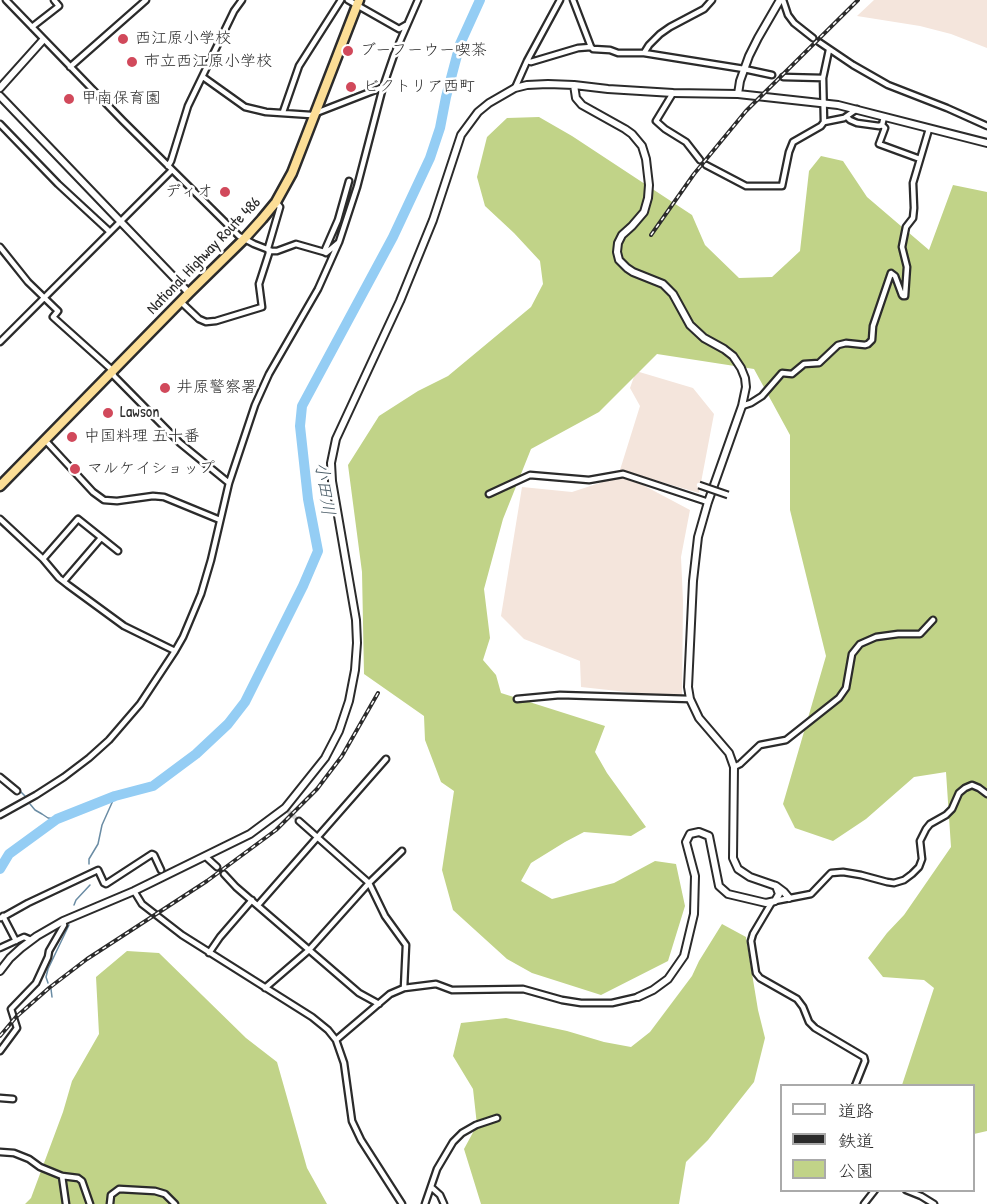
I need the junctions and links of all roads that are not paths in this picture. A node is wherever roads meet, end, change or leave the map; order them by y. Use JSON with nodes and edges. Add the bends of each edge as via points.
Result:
{"nodes":[{"id":1,"x":6,"y":0,"type":"edge"},
{"id":2,"x":54,"y":0,"type":"edge"},
{"id":3,"x":146,"y":0,"type":"edge"},
{"id":4,"x":242,"y":0,"type":"edge"},
{"id":5,"x":341,"y":0,"type":"edge"},
{"id":6,"x":348,"y":0,"type":"edge"},
{"id":7,"x":418,"y":0,"type":"edge"},
{"id":8,"x":560,"y":0,"type":"edge"},
{"id":9,"x":573,"y":0,"type":"edge"},
{"id":10,"x":712,"y":0,"type":"edge"},
{"id":11,"x":781,"y":0,"type":"edge"},
{"id":12,"x":358,"y":2,"type":"edge"},
{"id":13,"x":407,"y":25,"type":"junction"},
{"id":14,"x":32,"y":27,"type":"junction"},
{"id":15,"x":813,"y":38,"type":"dead end"},
{"id":16,"x":43,"y":40,"type":"junction"},
{"id":17,"x":819,"y":42,"type":"dead end"},
{"id":18,"x":591,"y":47,"type":"junction"},
{"id":19,"x":829,"y":50,"type":"junction"},
{"id":20,"x":644,"y":53,"type":"junction"},
{"id":21,"x":527,"y":62,"type":"junction"},
{"id":22,"x":70,"y":67,"type":"junction"},
{"id":23,"x":744,"y":69,"type":"junction"},
{"id":24,"x":772,"y":75,"type":"dead end"},
{"id":25,"x":203,"y":77,"type":"junction"},
{"id":26,"x":783,"y":77,"type":"dead end"},
{"id":27,"x":823,"y":78,"type":"junction"},
{"id":28,"x":574,"y":85,"type":"junction"},
{"id":29,"x":383,"y":87,"type":"junction"},
{"id":30,"x":0,"y":88,"type":"edge"},
{"id":31,"x":515,"y":88,"type":"junction"},
{"id":32,"x":673,"y":93,"type":"junction"},
{"id":33,"x":738,"y":94,"type":"junction"},
{"id":34,"x":0,"y":96,"type":"edge"},
{"id":35,"x":823,"y":102,"type":"junction"},
{"id":36,"x":857,"y":109,"type":"junction"},
{"id":37,"x":283,"y":112,"type":"junction"},
{"id":38,"x":315,"y":113,"type":"junction"},
{"id":39,"x":847,"y":117,"type":"junction"},
{"id":40,"x":884,"y":117,"type":"junction"},
{"id":41,"x":824,"y":122,"type":"junction"},
{"id":42,"x":0,"y":124,"type":"edge"},
{"id":43,"x":882,"y":125,"type":"junction"},
{"id":44,"x":987,"y":126,"type":"edge"},
{"id":45,"x":929,"y":129,"type":"junction"},
{"id":46,"x":987,"y":143,"type":"edge"},
{"id":47,"x":920,"y":159,"type":"junction"},
{"id":48,"x":699,"y":160,"type":"dead end"},
{"id":49,"x":706,"y":165,"type":"dead end"},
{"id":50,"x":170,"y":168,"type":"junction"},
{"id":51,"x":349,"y":181,"type":"dead end"},
{"id":52,"x":357,"y":187,"type":"junction"},
{"id":53,"x":343,"y":199,"type":"junction"},
{"id":54,"x":276,"y":202,"type":"junction"},
{"id":55,"x":120,"y":222,"type":"junction"},
{"id":56,"x":110,"y":232,"type":"junction"},
{"id":57,"x":244,"y":238,"type":"junction"},
{"id":58,"x":339,"y":242,"type":"junction"},
{"id":59,"x":0,"y":247,"type":"edge"},
{"id":60,"x":268,"y":250,"type":"junction"},
{"id":61,"x":325,"y":252,"type":"junction"},
{"id":62,"x":327,"y":270,"type":"junction"},
{"id":63,"x":189,"y":293,"type":"junction"},
{"id":64,"x":44,"y":298,"type":"junction"},
{"id":65,"x":181,"y":302,"type":"junction"},
{"id":66,"x":0,"y":342,"type":"edge"},
{"id":67,"x":113,"y":372,"type":"junction"},
{"id":68,"x":742,"y":406,"type":"junction"},
{"id":69,"x":45,"y":440,"type":"junction"},
{"id":70,"x":229,"y":483,"type":"junction"},
{"id":71,"x":699,"y":485,"type":"dead end"},
{"id":72,"x":0,"y":486,"type":"edge"},
{"id":73,"x":489,"y":494,"type":"dead end"},
{"id":74,"x":728,"y":495,"type":"dead end"},
{"id":75,"x":708,"y":502,"type":"junction"},
{"id":76,"x":0,"y":519,"type":"edge"},
{"id":77,"x":220,"y":520,"type":"junction"},
{"id":78,"x":102,"y":538,"type":"junction"},
{"id":79,"x":118,"y":551,"type":"dead end"},
{"id":80,"x":43,"y":559,"type":"junction"},
{"id":81,"x":64,"y":581,"type":"junction"},
{"id":82,"x":933,"y":621,"type":"dead end"},
{"id":83,"x":176,"y":651,"type":"junction"},
{"id":84,"x":517,"y":699,"type":"dead end"},
{"id":85,"x":690,"y":699,"type":"junction"},
{"id":86,"x":386,"y":759,"type":"dead end"},
{"id":87,"x":734,"y":767,"type":"junction"},
{"id":88,"x":0,"y":777,"type":"edge"},
{"id":89,"x":17,"y":791,"type":"dead end"},
{"id":90,"x":987,"y":794,"type":"edge"},
{"id":91,"x":0,"y":815,"type":"edge"},
{"id":92,"x":299,"y":821,"type":"tunnel mouth"},
{"id":93,"x":319,"y":837,"type":"junction"},
{"id":94,"x":402,"y":851,"type":"dead end"},
{"id":95,"x":206,"y":856,"type":"junction"},
{"id":96,"x":217,"y":867,"type":"dead end"},
{"id":97,"x":161,"y":870,"type":"dead end"},
{"id":98,"x":224,"y":874,"type":"dead end"},
{"id":99,"x":369,"y":883,"type":"junction"},
{"id":100,"x":776,"y":886,"type":"junction"},
{"id":101,"x":134,"y":891,"type":"junction"},
{"id":102,"x":789,"y":898,"type":"junction"},
{"id":103,"x":252,"y":900,"type":"junction"},
{"id":104,"x":774,"y":901,"type":"junction"},
{"id":105,"x":258,"y":905,"type":"junction"},
{"id":106,"x":1,"y":917,"type":"edge"},
{"id":107,"x":63,"y":921,"type":"junction"},
{"id":108,"x":16,"y":940,"type":"junction"},
{"id":109,"x":31,"y":940,"type":"junction"},
{"id":110,"x":0,"y":948,"type":"edge"},
{"id":111,"x":309,"y":950,"type":"junction"},
{"id":112,"x":209,"y":953,"type":"junction"},
{"id":113,"x":0,"y":971,"type":"edge"},
{"id":114,"x":265,"y":988,"type":"junction"},
{"id":115,"x":404,"y":988,"type":"junction"},
{"id":116,"x":638,"y":997,"type":"joint"},
{"id":117,"x":379,"y":1004,"type":"junction"},
{"id":118,"x":336,"y":1040,"type":"junction"},
{"id":119,"x":0,"y":1051,"type":"edge"},
{"id":120,"x":856,"y":1084,"type":"edge"},
{"id":121,"x":0,"y":1098,"type":"edge"},
{"id":122,"x":13,"y":1099,"type":"dead end"},
{"id":123,"x":497,"y":1119,"type":"dead end"},
{"id":124,"x":0,"y":1152,"type":"edge"},
{"id":125,"x":62,"y":1176,"type":"junction"},
{"id":126,"x":431,"y":1187,"type":"junction"},
{"id":127,"x":874,"y":1192,"type":"edge"},
{"id":128,"x":909,"y":1192,"type":"edge"},
{"id":129,"x":66,"y":1204,"type":"edge"},
{"id":130,"x":90,"y":1204,"type":"edge"},
{"id":131,"x":110,"y":1204,"type":"edge"},
{"id":132,"x":175,"y":1204,"type":"edge"},
{"id":133,"x":402,"y":1204,"type":"edge"},
{"id":134,"x":425,"y":1204,"type":"edge"},
{"id":135,"x":444,"y":1204,"type":"edge"},
{"id":136,"x":864,"y":1204,"type":"edge"},
{"id":137,"x":934,"y":1204,"type":"edge"}],
"edges":[{"from":1,"to":14,"type":"street"},
{"from":2,"to":14,"type":"street","via":[[59,6]]},
{"from":3,"to":22,"type":"street"},
{"from":4,"to":25,"type":"street"},
{"from":5,"to":37,"type":"street","via":[[299,66]]},
{"from":6,"to":12,"type":"street"},
{"from":7,"to":13,"type":"street"},
{"from":8,"to":21,"type":"street"},
{"from":9,"to":18,"type":"street"},
{"from":10,"to":20,"type":"street","via":[[704,9],[660,34]]},
{"from":11,"to":15,"type":"street","via":[[788,15]]},
{"from":11,"to":23,"type":"street"},
{"from":12,"to":13,"type":"street","via":[[399,29]]},
{"from":12,"to":38,"type":"highway","name":"National Highway Route 486"},
{"from":13,"to":29,"type":"street"},
{"from":14,"to":16,"type":"street"},
{"from":16,"to":22,"type":"street"},
{"from":16,"to":30,"type":"street"},
{"from":17,"to":19,"type":"street"},
{"from":18,"to":20,"type":"street"},
{"from":18,"to":21,"type":"street"},
{"from":19,"to":27,"type":"street"},
{"from":19,"to":44,"type":"street","via":[[888,85]]},
{"from":20,"to":23,"type":"street"},
{"from":21,"to":31,"type":"street"},
{"from":22,"to":50,"type":"street"},
{"from":23,"to":24,"type":"street"},
{"from":23,"to":33,"type":"street"},
{"from":25,"to":37,"type":"street","via":[[245,107]]},
{"from":25,"to":50,"type":"street","via":[[188,106]]},
{"from":26,"to":27,"type":"street"},
{"from":27,"to":35,"type":"street"},
{"from":28,"to":31,"type":"street"},
{"from":28,"to":32,"type":"street"},
{"from":28,"to":68,"type":"street","via":[[582,105],[632,134],[646,159],[648,198],[644,212],[618,243],[619,260],[633,272],[663,284],[690,325],[733,356],[745,378]]},
{"from":29,"to":38,"type":"street"},
{"from":29,"to":52,"type":"street"},
{"from":31,"to":95,"type":"street","via":[[478,112],[460,135],[429,230],[336,439],[332,481],[357,643],[349,701],[339,730],[325,758],[286,810]]},
{"from":32,"to":33,"type":"street"},
{"from":32,"to":48,"type":"street","via":[[656,121],[686,142]]},
{"from":33,"to":35,"type":"street"},
{"from":34,"to":55,"type":"street"},
{"from":35,"to":36,"type":"street"},
{"from":35,"to":41,"type":"street"},
{"from":36,"to":39,"type":"street"},
{"from":36,"to":40,"type":"street"},
{"from":37,"to":38,"type":"street"},
{"from":38,"to":54,"type":"highway","name":"National Highway Route 486","via":[[292,173]]},
{"from":39,"to":41,"type":"street"},
{"from":39,"to":43,"type":"street","via":[[857,123]]},
{"from":40,"to":43,"type":"street"},
{"from":40,"to":45,"type":"street"},
{"from":41,"to":49,"type":"street","via":[[793,142],[782,186],[746,186]]},
{"from":42,"to":56,"type":"street"},
{"from":43,"to":47,"type":"street","via":[[885,128],[879,144]]},
{"from":45,"to":46,"type":"street"},
{"from":45,"to":47,"type":"street"},
{"from":47,"to":68,"type":"street","via":[[913,183],[913,218],[906,227],[902,247],[907,267],[905,296],[891,273],[868,344],[838,345],[819,363],[804,364],[792,374],[782,373],[762,396]]},
{"from":50,"to":55,"type":"street"},
{"from":50,"to":57,"type":"street"},
{"from":51,"to":53,"type":"street"},
{"from":52,"to":53,"type":"street"},
{"from":52,"to":58,"type":"street"},
{"from":53,"to":61,"type":"street"},
{"from":54,"to":57,"type":"highway","name":"National Highway Route 486"},
{"from":54,"to":60,"type":"street","via":[[280,207]]},
{"from":55,"to":56,"type":"street"},
{"from":55,"to":63,"type":"street"},
{"from":56,"to":64,"type":"street"},
{"from":57,"to":60,"type":"street"},
{"from":57,"to":63,"type":"highway","name":"National Highway Route 486"},
{"from":58,"to":61,"type":"street"},
{"from":58,"to":62,"type":"street"},
{"from":59,"to":64,"type":"street"},
{"from":60,"to":61,"type":"street","via":[[296,244]]},
{"from":60,"to":65,"type":"street","via":[[259,284],[262,307],[206,322]]},
{"from":61,"to":62,"type":"street"},
{"from":62,"to":70,"type":"street","via":[[262,390]]},
{"from":63,"to":65,"type":"highway","name":"National Highway Route 486"},
{"from":64,"to":66,"type":"street"},
{"from":64,"to":67,"type":"street","via":[[58,311],[53,317]]},
{"from":65,"to":67,"type":"highway","name":"National Highway Route 486"},
{"from":67,"to":69,"type":"highway","name":"National Highway Route 486"},
{"from":67,"to":70,"type":"street","via":[[180,443]]},
{"from":68,"to":75,"type":"street"},
{"from":69,"to":72,"type":"highway","name":"National Highway Route 486"},
{"from":69,"to":77,"type":"street","via":[[104,500],[164,497]]},
{"from":70,"to":77,"type":"street"},
{"from":71,"to":74,"type":"street","bridge":true},
{"from":73,"to":75,"type":"street","via":[[530,475],[589,480],[623,474]]},
{"from":75,"to":85,"type":"street","via":[[698,537],[693,581]]},
{"from":76,"to":80,"type":"street"},
{"from":77,"to":83,"type":"street","via":[[201,594]]},
{"from":78,"to":79,"type":"street"},
{"from":78,"to":80,"type":"street","via":[[78,519]]},
{"from":78,"to":81,"type":"street"},
{"from":80,"to":81,"type":"street"},
{"from":81,"to":83,"type":"street","via":[[124,626]]},
{"from":82,"to":87,"type":"street","via":[[920,634],[876,637],[860,644],[852,654],[846,688],[839,698],[786,741],[760,745]]},
{"from":83,"to":91,"type":"street","via":[[140,704],[99,749],[64,777]]},
{"from":84,"to":85,"type":"street","via":[[560,695]]},
{"from":85,"to":87,"type":"street","via":[[699,718],[729,753]]},
{"from":86,"to":93,"type":"street"},
{"from":87,"to":100,"type":"street","via":[[733,858],[738,869],[750,877]]},
{"from":88,"to":89,"type":"street"},
{"from":90,"to":102,"type":"street","via":[[972,785],[959,793],[952,809],[926,829],[920,842],[919,867],[904,880],[894,883],[861,874],[831,873],[811,894]]},
{"from":92,"to":93,"type":"street"},
{"from":93,"to":99,"type":"street"},
{"from":93,"to":105,"type":"street"},
{"from":94,"to":99,"type":"street"},
{"from":95,"to":96,"type":"street"},
{"from":95,"to":101,"type":"street"},
{"from":97,"to":106,"type":"street","via":[[152,855],[106,884],[98,870]]},
{"from":98,"to":103,"type":"street"},
{"from":99,"to":111,"type":"street"},
{"from":99,"to":115,"type":"street","via":[[385,916],[406,945]]},
{"from":100,"to":102,"type":"street"},
{"from":100,"to":104,"type":"street","via":[[779,894]]},
{"from":101,"to":107,"type":"street"},
{"from":101,"to":112,"type":"street","via":[[161,920]]},
{"from":102,"to":104,"type":"street"},
{"from":103,"to":105,"type":"street"},
{"from":103,"to":112,"type":"street"},
{"from":104,"to":116,"type":"street","via":[[759,902],[728,894],[719,886],[709,836],[690,834],[686,842],[694,876],[694,914],[684,956],[668,979]]},
{"from":104,"to":120,"type":"street","via":[[751,941],[756,973],[797,999],[815,1028],[864,1058]]},
{"from":105,"to":111,"type":"street"},
{"from":106,"to":108,"type":"street"},
{"from":107,"to":109,"type":"street"},
{"from":107,"to":119,"type":"street","via":[[36,983],[11,1009],[17,1028]]},
{"from":108,"to":109,"type":"street"},
{"from":108,"to":110,"type":"street"},
{"from":109,"to":113,"type":"street"},
{"from":111,"to":114,"type":"street"},
{"from":111,"to":117,"type":"street","via":[[359,993]]},
{"from":112,"to":114,"type":"street"},
{"from":114,"to":118,"type":"street","via":[[312,1017]]},
{"from":115,"to":116,"type":"street","via":[[436,984],[452,990],[523,989],[581,1002],[612,1003]]},
{"from":115,"to":117,"type":"street"},
{"from":117,"to":118,"type":"street"},
{"from":118,"to":133,"type":"street","via":[[344,1064],[352,1121]]},
{"from":121,"to":122,"type":"street"},
{"from":123,"to":126,"type":"street","via":[[476,1125],[453,1142]]},
{"from":124,"to":125,"type":"street","via":[[14,1153]]},
{"from":125,"to":129,"type":"street"},
{"from":125,"to":130,"type":"street","via":[[80,1179]]},
{"from":126,"to":134,"type":"street"},
{"from":126,"to":135,"type":"street"},
{"from":127,"to":136,"type":"street"},
{"from":128,"to":137,"type":"street"},
{"from":131,"to":132,"type":"street","via":[[111,1195],[119,1190],[155,1191]]}]}
